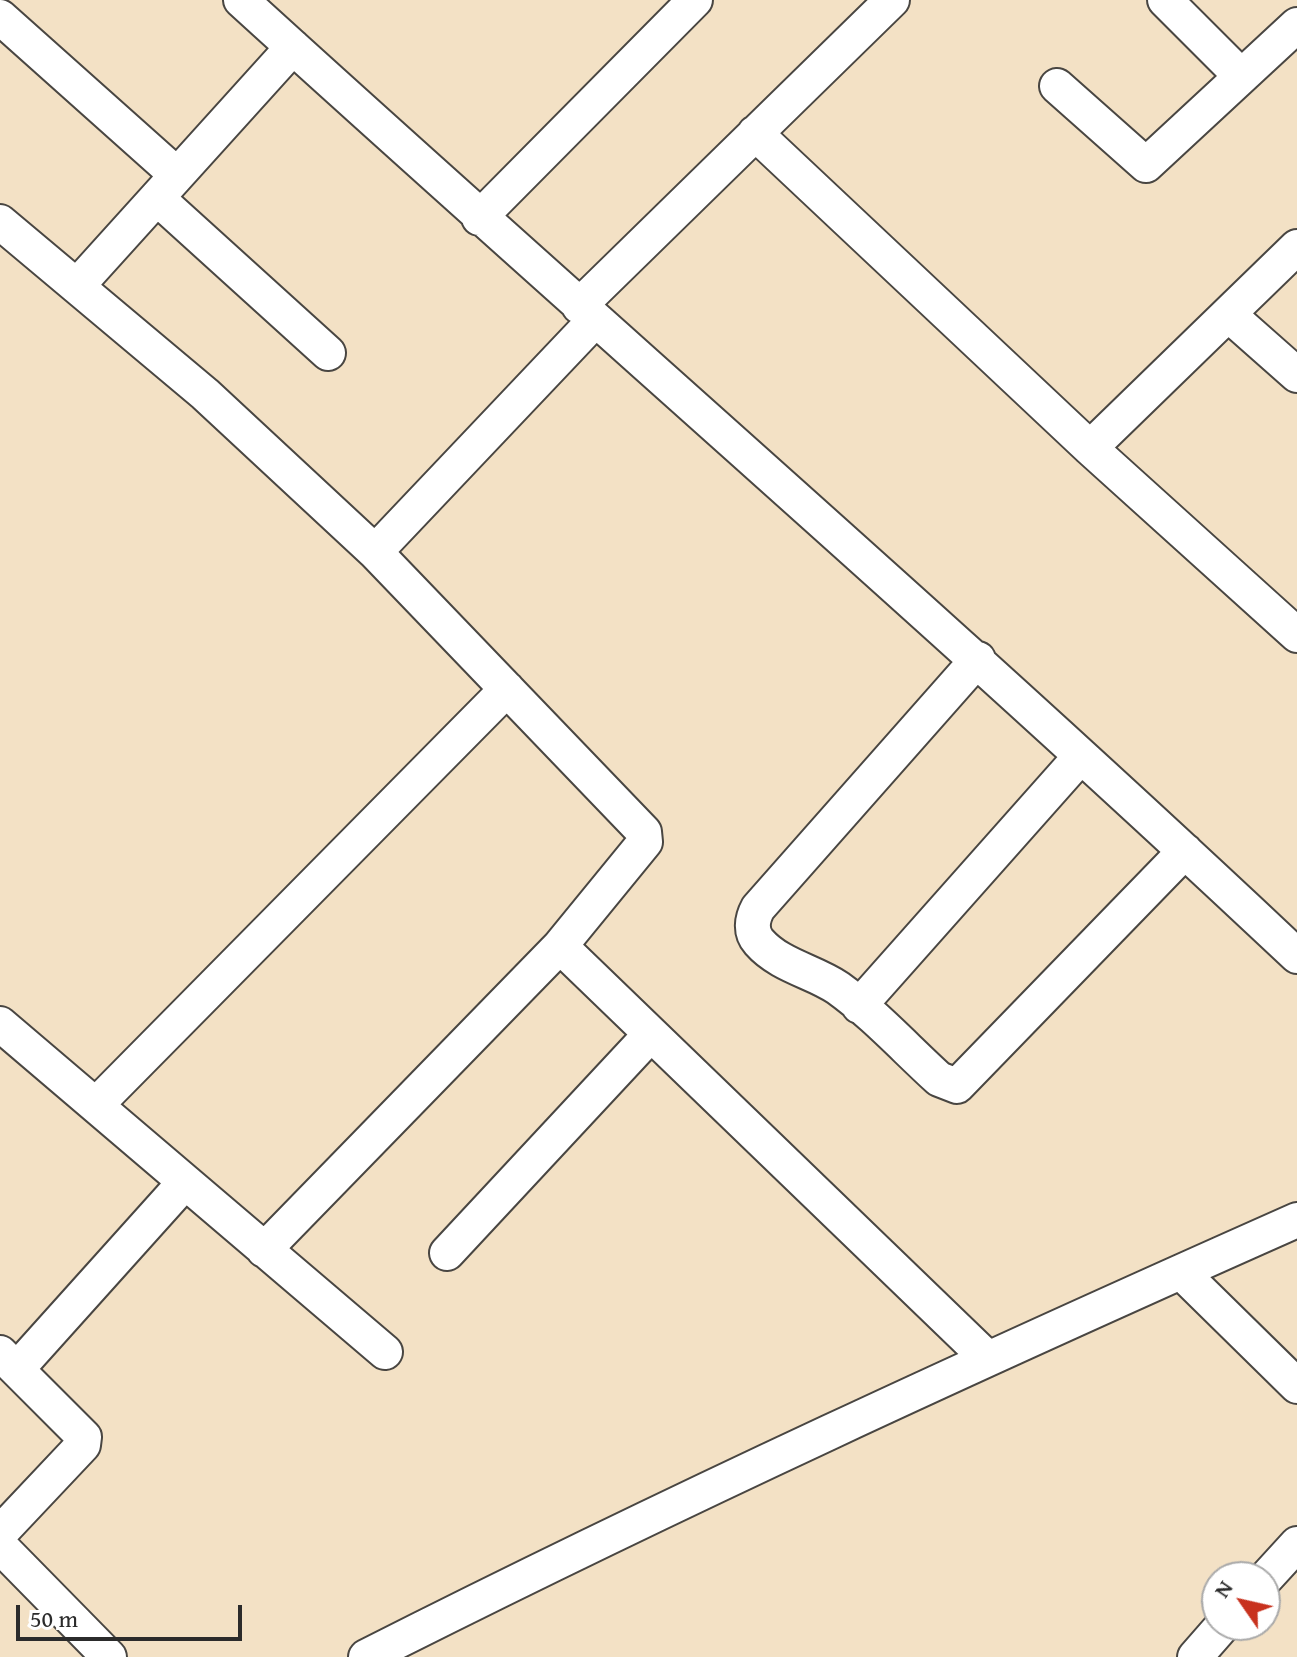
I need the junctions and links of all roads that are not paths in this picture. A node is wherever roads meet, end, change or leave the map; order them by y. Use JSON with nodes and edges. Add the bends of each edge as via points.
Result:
{"nodes":[{"id":1,"x":241,"y":0,"type":"edge"},
{"id":2,"x":695,"y":0,"type":"edge"},
{"id":3,"x":892,"y":0,"type":"edge"},
{"id":4,"x":1165,"y":0,"type":"edge"},
{"id":5,"x":0,"y":17,"type":"edge"},
{"id":6,"x":1297,"y":25,"type":"edge"},
{"id":7,"x":293,"y":47,"type":"junction"},
{"id":8,"x":1241,"y":76,"type":"junction"},
{"id":9,"x":1057,"y":86,"type":"dead end"},
{"id":10,"x":755,"y":133,"type":"junction"},
{"id":11,"x":167,"y":187,"type":"junction"},
{"id":12,"x":479,"y":218,"type":"junction"},
{"id":13,"x":0,"y":222,"type":"edge"},
{"id":14,"x":1297,"y":247,"type":"edge"},
{"id":15,"x":77,"y":286,"type":"junction"},
{"id":16,"x":587,"y":313,"type":"junction"},
{"id":17,"x":1228,"y":314,"type":"junction"},
{"id":18,"x":328,"y":353,"type":"dead end"},
{"id":19,"x":1297,"y":375,"type":"edge"},
{"id":20,"x":1090,"y":448,"type":"junction"},
{"id":21,"x":375,"y":552,"type":"junction"},
{"id":22,"x":1297,"y":635,"type":"edge"},
{"id":23,"x":978,"y":659,"type":"junction"},
{"id":24,"x":507,"y":689,"type":"junction"},
{"id":25,"x":1081,"y":756,"type":"junction"},
{"id":26,"x":1185,"y":851,"type":"junction"},
{"id":27,"x":560,"y":946,"type":"junction"},
{"id":28,"x":1297,"y":956,"type":"edge"},
{"id":29,"x":859,"y":1006,"type":"junction"},
{"id":30,"x":0,"y":1024,"type":"edge"},
{"id":31,"x":651,"y":1034,"type":"junction"},
{"id":32,"x":96,"y":1105,"type":"junction"},
{"id":33,"x":185,"y":1182,"type":"junction"},
{"id":34,"x":1297,"y":1220,"type":"edge"},
{"id":35,"x":264,"y":1250,"type":"junction"},
{"id":36,"x":447,"y":1253,"type":"dead end"},
{"id":37,"x":1181,"y":1272,"type":"junction"},
{"id":38,"x":385,"y":1352,"type":"dead end"},
{"id":39,"x":987,"y":1358,"type":"junction"},
{"id":40,"x":8,"y":1361,"type":"edge"},
{"id":41,"x":1297,"y":1386,"type":"edge"},
{"id":42,"x":0,"y":1533,"type":"edge"},
{"id":43,"x":1297,"y":1544,"type":"edge"},
{"id":44,"x":0,"y":1546,"type":"edge"},
{"id":45,"x":1281,"y":1562,"type":"edge"},
{"id":46,"x":1209,"y":1641,"type":"edge"},
{"id":47,"x":109,"y":1657,"type":"edge"},
{"id":48,"x":366,"y":1657,"type":"edge"},
{"id":49,"x":1195,"y":1657,"type":"edge"}],
"edges":[{"from":1,"to":7,"type":"street"},
{"from":2,"to":12,"type":"street"},
{"from":3,"to":10,"type":"street"},
{"from":4,"to":8,"type":"street"},
{"from":5,"to":11,"type":"street"},
{"from":6,"to":8,"type":"street"},
{"from":7,"to":11,"type":"street"},
{"from":7,"to":12,"type":"street"},
{"from":8,"to":9,"type":"street","via":[[1146,165]]},
{"from":10,"to":16,"type":"street"},
{"from":10,"to":20,"type":"street"},
{"from":11,"to":15,"type":"street"},
{"from":11,"to":18,"type":"street"},
{"from":12,"to":16,"type":"street"},
{"from":13,"to":15,"type":"street"},
{"from":14,"to":17,"type":"street"},
{"from":15,"to":21,"type":"street","via":[[205,394]]},
{"from":16,"to":21,"type":"street"},
{"from":16,"to":23,"type":"street"},
{"from":17,"to":19,"type":"street"},
{"from":17,"to":20,"type":"street"},
{"from":20,"to":22,"type":"street"},
{"from":21,"to":24,"type":"street"},
{"from":23,"to":25,"type":"street"},
{"from":23,"to":29,"type":"street","via":[[753,917],[756,939],[776,958],[822,977]]},
{"from":24,"to":27,"type":"street","via":[[646,837]]},
{"from":24,"to":32,"type":"street"},
{"from":25,"to":26,"type":"street"},
{"from":25,"to":29,"type":"street"},
{"from":26,"to":28,"type":"street"},
{"from":26,"to":29,"type":"street","via":[[957,1086],[939,1079]]},
{"from":27,"to":31,"type":"street"},
{"from":27,"to":35,"type":"street"},
{"from":30,"to":32,"type":"street"},
{"from":31,"to":36,"type":"street"},
{"from":31,"to":39,"type":"street"},
{"from":32,"to":33,"type":"street"},
{"from":33,"to":35,"type":"street"},
{"from":33,"to":40,"type":"street"},
{"from":34,"to":37,"type":"street"},
{"from":35,"to":38,"type":"street"},
{"from":37,"to":39,"type":"street"},
{"from":37,"to":41,"type":"street"},
{"from":39,"to":48,"type":"street","via":[[595,1541]]},
{"from":40,"to":42,"type":"street","via":[[84,1437],[83,1445]]},
{"from":43,"to":45,"type":"street"},
{"from":44,"to":47,"type":"street"},
{"from":46,"to":49,"type":"street"}]}
